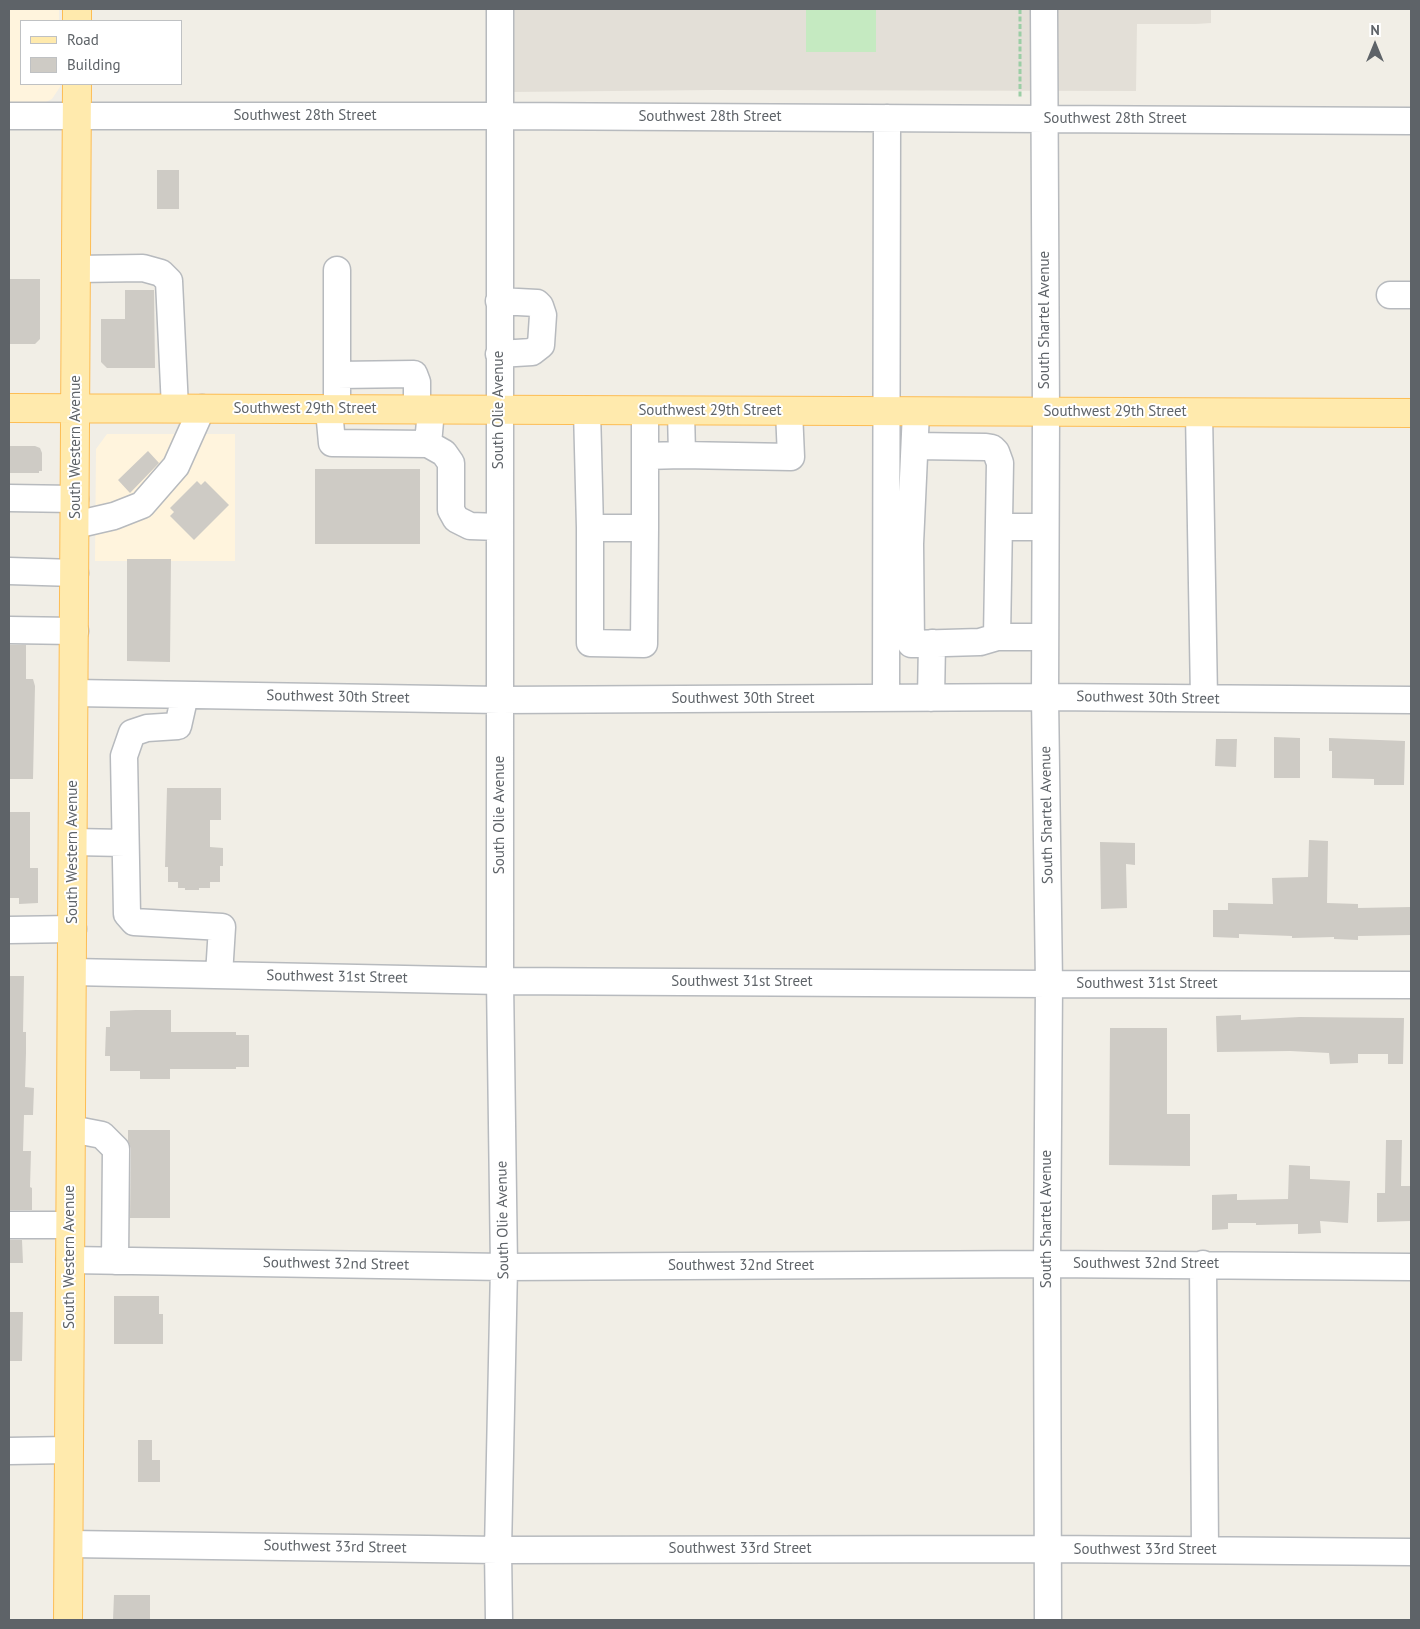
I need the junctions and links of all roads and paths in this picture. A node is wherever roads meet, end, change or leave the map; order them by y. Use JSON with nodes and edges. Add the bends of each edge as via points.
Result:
{"nodes":[{"id":1,"x":500,"y":9,"type":"edge"},
{"id":2,"x":1020,"y":9,"type":"edge"},
{"id":3,"x":1044,"y":9,"type":"edge"},
{"id":4,"x":77,"y":85,"type":"edge"},
{"id":5,"x":9,"y":116,"type":"edge"},
{"id":6,"x":77,"y":116,"type":"junction"},
{"id":7,"x":500,"y":116,"type":"junction"},
{"id":8,"x":887,"y":118,"type":"junction"},
{"id":9,"x":1032,"y":118,"type":"junction"},
{"id":10,"x":1411,"y":121,"type":"edge"},
{"id":11,"x":77,"y":269,"type":"junction"},
{"id":12,"x":337,"y":270,"type":"dead end"},
{"id":13,"x":499,"y":302,"type":"junction"},
{"id":14,"x":499,"y":354,"type":"junction"},
{"id":15,"x":337,"y":375,"type":"junction"},
{"id":16,"x":9,"y":408,"type":"edge"},
{"id":17,"x":76,"y":408,"type":"junction"},
{"id":18,"x":188,"y":408,"type":"junction"},
{"id":19,"x":333,"y":410,"type":"junction"},
{"id":20,"x":424,"y":410,"type":"junction"},
{"id":21,"x":499,"y":410,"type":"junction"},
{"id":22,"x":588,"y":410,"type":"junction"},
{"id":23,"x":645,"y":411,"type":"junction"},
{"id":24,"x":682,"y":411,"type":"junction"},
{"id":25,"x":789,"y":411,"type":"junction"},
{"id":26,"x":887,"y":412,"type":"junction"},
{"id":27,"x":916,"y":412,"type":"junction"},
{"id":28,"x":1046,"y":412,"type":"junction"},
{"id":29,"x":1199,"y":413,"type":"junction"},
{"id":30,"x":1411,"y":413,"type":"edge"},
{"id":31,"x":428,"y":444,"type":"junction"},
{"id":32,"x":915,"y":446,"type":"junction"},
{"id":33,"x":682,"y":455,"type":"junction"},
{"id":34,"x":645,"y":456,"type":"junction"},
{"id":35,"x":9,"y":498,"type":"edge"},
{"id":36,"x":75,"y":512,"type":"junction"},
{"id":37,"x":500,"y":527,"type":"junction"},
{"id":38,"x":999,"y":527,"type":"junction"},
{"id":39,"x":1045,"y":527,"type":"junction"},
{"id":40,"x":590,"y":528,"type":"junction"},
{"id":41,"x":645,"y":528,"type":"junction"},
{"id":42,"x":9,"y":571,"type":"edge"},
{"id":43,"x":75,"y":573,"type":"junction"},
{"id":44,"x":9,"y":630,"type":"edge"},
{"id":45,"x":75,"y":631,"type":"junction"},
{"id":46,"x":997,"y":637,"type":"junction"},
{"id":47,"x":1045,"y":637,"type":"junction"},
{"id":48,"x":932,"y":643,"type":"junction"},
{"id":49,"x":74,"y":693,"type":"junction"},
{"id":50,"x":185,"y":695,"type":"junction"},
{"id":51,"x":1045,"y":697,"type":"junction"},
{"id":52,"x":886,"y":698,"type":"junction"},
{"id":53,"x":931,"y":698,"type":"junction"},
{"id":54,"x":1204,"y":698,"type":"junction"},
{"id":55,"x":500,"y":700,"type":"junction"},
{"id":56,"x":1411,"y":700,"type":"edge"},
{"id":57,"x":73,"y":842,"type":"junction"},
{"id":58,"x":125,"y":843,"type":"junction"},
{"id":59,"x":73,"y":929,"type":"junction"},
{"id":60,"x":9,"y":930,"type":"edge"},
{"id":61,"x":72,"y":972,"type":"junction"},
{"id":62,"x":218,"y":975,"type":"junction"},
{"id":63,"x":500,"y":981,"type":"junction"},
{"id":64,"x":1049,"y":984,"type":"junction"},
{"id":65,"x":1411,"y":984,"type":"edge"},
{"id":66,"x":71,"y":1129,"type":"junction"},
{"id":67,"x":9,"y":1225,"type":"edge"},
{"id":68,"x":70,"y":1225,"type":"junction"},
{"id":69,"x":70,"y":1260,"type":"junction"},
{"id":70,"x":115,"y":1261,"type":"junction"},
{"id":71,"x":1047,"y":1264,"type":"junction"},
{"id":72,"x":1203,"y":1264,"type":"junction"},
{"id":73,"x":504,"y":1267,"type":"junction"},
{"id":74,"x":1411,"y":1267,"type":"edge"},
{"id":75,"x":69,"y":1450,"type":"junction"},
{"id":76,"x":9,"y":1451,"type":"edge"},
{"id":77,"x":69,"y":1544,"type":"junction"},
{"id":78,"x":1048,"y":1549,"type":"junction"},
{"id":79,"x":498,"y":1550,"type":"junction"},
{"id":80,"x":1205,"y":1550,"type":"junction"},
{"id":81,"x":1411,"y":1552,"type":"edge"},
{"id":82,"x":68,"y":1620,"type":"edge"},
{"id":83,"x":499,"y":1620,"type":"edge"},
{"id":84,"x":1048,"y":1620,"type":"edge"}],
"edges":[{"from":1,"to":7,"type":"street","name":"South Olie Avenue"},
{"from":2,"to":9,"type":"path"},
{"from":3,"to":9,"type":"street","name":"South Shartel Avenue"},
{"from":4,"to":6,"type":"main road","name":"South Western Avenue"},
{"from":5,"to":6,"type":"street","name":"Southwest 28th Street"},
{"from":6,"to":7,"type":"street","name":"Southwest 28th Street"},
{"from":6,"to":11,"type":"main road","name":"South Western Avenue"},
{"from":7,"to":8,"type":"street","name":"Southwest 28th Street"},
{"from":7,"to":13,"type":"street","name":"South Olie Avenue"},
{"from":8,"to":9,"type":"street","name":"Southwest 28th Street"},
{"from":8,"to":26,"type":"street"},
{"from":9,"to":10,"type":"street","name":"Southwest 28th Street"},
{"from":9,"to":28,"type":"street","name":"South Shartel Avenue"},
{"from":11,"to":17,"type":"main road","name":"South Western Avenue"},
{"from":11,"to":18,"type":"street","via":[[144,268],[161,273],[169,281]]},
{"from":12,"to":15,"type":"street"},
{"from":13,"to":14,"type":"street","name":"South Olie Avenue"},
{"from":13,"to":14,"type":"street","via":[[537,303],[543,315],[541,345],[532,352]]},
{"from":14,"to":21,"type":"street","name":"South Olie Avenue"},
{"from":15,"to":19,"type":"street"},
{"from":15,"to":20,"type":"street","via":[[414,374]]},
{"from":16,"to":17,"type":"main road","name":"Southwest 29th Street"},
{"from":17,"to":18,"type":"main road","name":"Southwest 29th Street"},
{"from":17,"to":36,"type":"main road","name":"South Western Avenue"},
{"from":18,"to":19,"type":"main road","name":"Southwest 29th Street"},
{"from":18,"to":36,"type":"street","via":[[176,466],[142,505],[114,516]]},
{"from":19,"to":20,"type":"main road","name":"Southwest 29th Street"},
{"from":19,"to":31,"type":"street","via":[[332,443]]},
{"from":20,"to":21,"type":"main road","name":"Southwest 29th Street"},
{"from":20,"to":31,"type":"street"},
{"from":21,"to":22,"type":"main road","name":"Southwest 29th Street"},
{"from":21,"to":37,"type":"street","name":"South Olie Avenue"},
{"from":22,"to":23,"type":"main road","name":"Southwest 29th Street"},
{"from":22,"to":40,"type":"street"},
{"from":23,"to":24,"type":"main road","name":"Southwest 29th Street"},
{"from":23,"to":34,"type":"street"},
{"from":24,"to":25,"type":"main road","name":"Southwest 29th Street"},
{"from":24,"to":33,"type":"street"},
{"from":25,"to":26,"type":"main road","name":"Southwest 29th Street"},
{"from":25,"to":33,"type":"street","via":[[792,457]]},
{"from":26,"to":27,"type":"main road","name":"Southwest 29th Street"},
{"from":26,"to":52,"type":"street"},
{"from":27,"to":28,"type":"main road","name":"Southwest 29th Street"},
{"from":27,"to":32,"type":"street"},
{"from":28,"to":29,"type":"main road","name":"Southwest 29th Street"},
{"from":28,"to":39,"type":"street","name":"South Shartel Avenue"},
{"from":29,"to":30,"type":"main road","name":"Southwest 29th Street"},
{"from":29,"to":54,"type":"street"},
{"from":31,"to":37,"type":"street","via":[[444,453],[451,463],[451,510],[456,519],[470,526]]},
{"from":32,"to":38,"type":"street","via":[[992,448],[1000,463]]},
{"from":32,"to":48,"type":"street","via":[[910,544],[911,644]]},
{"from":33,"to":34,"type":"street"},
{"from":34,"to":41,"type":"street"},
{"from":35,"to":36,"type":"street"},
{"from":36,"to":43,"type":"main road","name":"South Western Avenue"},
{"from":37,"to":55,"type":"street","name":"South Olie Avenue"},
{"from":38,"to":39,"type":"street"},
{"from":38,"to":46,"type":"street"},
{"from":39,"to":47,"type":"street","name":"South Shartel Avenue"},
{"from":40,"to":41,"type":"street"},
{"from":40,"to":41,"type":"street","via":[[590,643],[644,644]]},
{"from":42,"to":43,"type":"street"},
{"from":43,"to":45,"type":"main road","name":"South Western Avenue"},
{"from":44,"to":45,"type":"street"},
{"from":45,"to":49,"type":"main road","name":"South Western Avenue"},
{"from":46,"to":47,"type":"street"},
{"from":46,"to":48,"type":"street","via":[[980,642]]},
{"from":47,"to":51,"type":"street","name":"South Shartel Avenue"},
{"from":48,"to":53,"type":"street"},
{"from":49,"to":50,"type":"street","name":"Southwest 30th Street"},
{"from":49,"to":57,"type":"main road","name":"South Western Avenue"},
{"from":50,"to":55,"type":"street","name":"Southwest 30th Street"},
{"from":50,"to":58,"type":"street","via":[[178,726],[148,728],[132,733],[124,756]]},
{"from":51,"to":53,"type":"street","name":"Southwest 30th Street"},
{"from":51,"to":54,"type":"street","name":"Southwest 30th Street"},
{"from":51,"to":64,"type":"street","name":"South Shartel Avenue"},
{"from":52,"to":53,"type":"street","name":"Southwest 30th Street"},
{"from":52,"to":55,"type":"street","name":"Southwest 30th Street"},
{"from":54,"to":56,"type":"street","name":"Southwest 30th Street"},
{"from":55,"to":63,"type":"street","name":"South Olie Avenue"},
{"from":57,"to":58,"type":"street"},
{"from":57,"to":59,"type":"main road","name":"South Western Avenue"},
{"from":58,"to":62,"type":"street","via":[[127,914],[134,922],[222,927]]},
{"from":59,"to":60,"type":"street"},
{"from":59,"to":61,"type":"main road","name":"South Western Avenue"},
{"from":61,"to":62,"type":"street","name":"Southwest 31st Street"},
{"from":61,"to":66,"type":"main road","name":"South Western Avenue"},
{"from":62,"to":63,"type":"street","name":"Southwest 31st Street"},
{"from":63,"to":64,"type":"street","name":"Southwest 31st Street"},
{"from":63,"to":73,"type":"street","name":"South Olie Avenue"},
{"from":64,"to":65,"type":"street","name":"Southwest 31st Street"},
{"from":64,"to":71,"type":"street","name":"South Shartel Avenue"},
{"from":66,"to":68,"type":"main road","name":"South Western Avenue"},
{"from":66,"to":70,"type":"street","via":[[102,1134],[116,1149]]},
{"from":67,"to":68,"type":"street"},
{"from":68,"to":69,"type":"main road","name":"South Western Avenue"},
{"from":69,"to":70,"type":"street","name":"Southwest 32nd Street"},
{"from":69,"to":75,"type":"main road","name":"South Western Avenue"},
{"from":70,"to":73,"type":"street","name":"Southwest 32nd Street"},
{"from":71,"to":72,"type":"street","name":"Southwest 32nd Street"},
{"from":71,"to":73,"type":"street","name":"Southwest 32nd Street"},
{"from":71,"to":78,"type":"street","name":"South Shartel Avenue"},
{"from":72,"to":74,"type":"street","name":"Southwest 32nd Street"},
{"from":72,"to":80,"type":"street"},
{"from":73,"to":79,"type":"street","name":"South Olie Avenue"},
{"from":75,"to":76,"type":"street"},
{"from":75,"to":77,"type":"main road","name":"South Western Avenue"},
{"from":77,"to":79,"type":"street","name":"Southwest 33rd Street"},
{"from":77,"to":82,"type":"main road","name":"South Western Avenue"},
{"from":78,"to":79,"type":"street","name":"Southwest 33rd Street"},
{"from":78,"to":80,"type":"street","name":"Southwest 33rd Street"},
{"from":78,"to":84,"type":"street","name":"South Shartel Avenue"},
{"from":79,"to":83,"type":"street","name":"South Olie Avenue"},
{"from":80,"to":81,"type":"street","name":"Southwest 33rd Street"}]}
